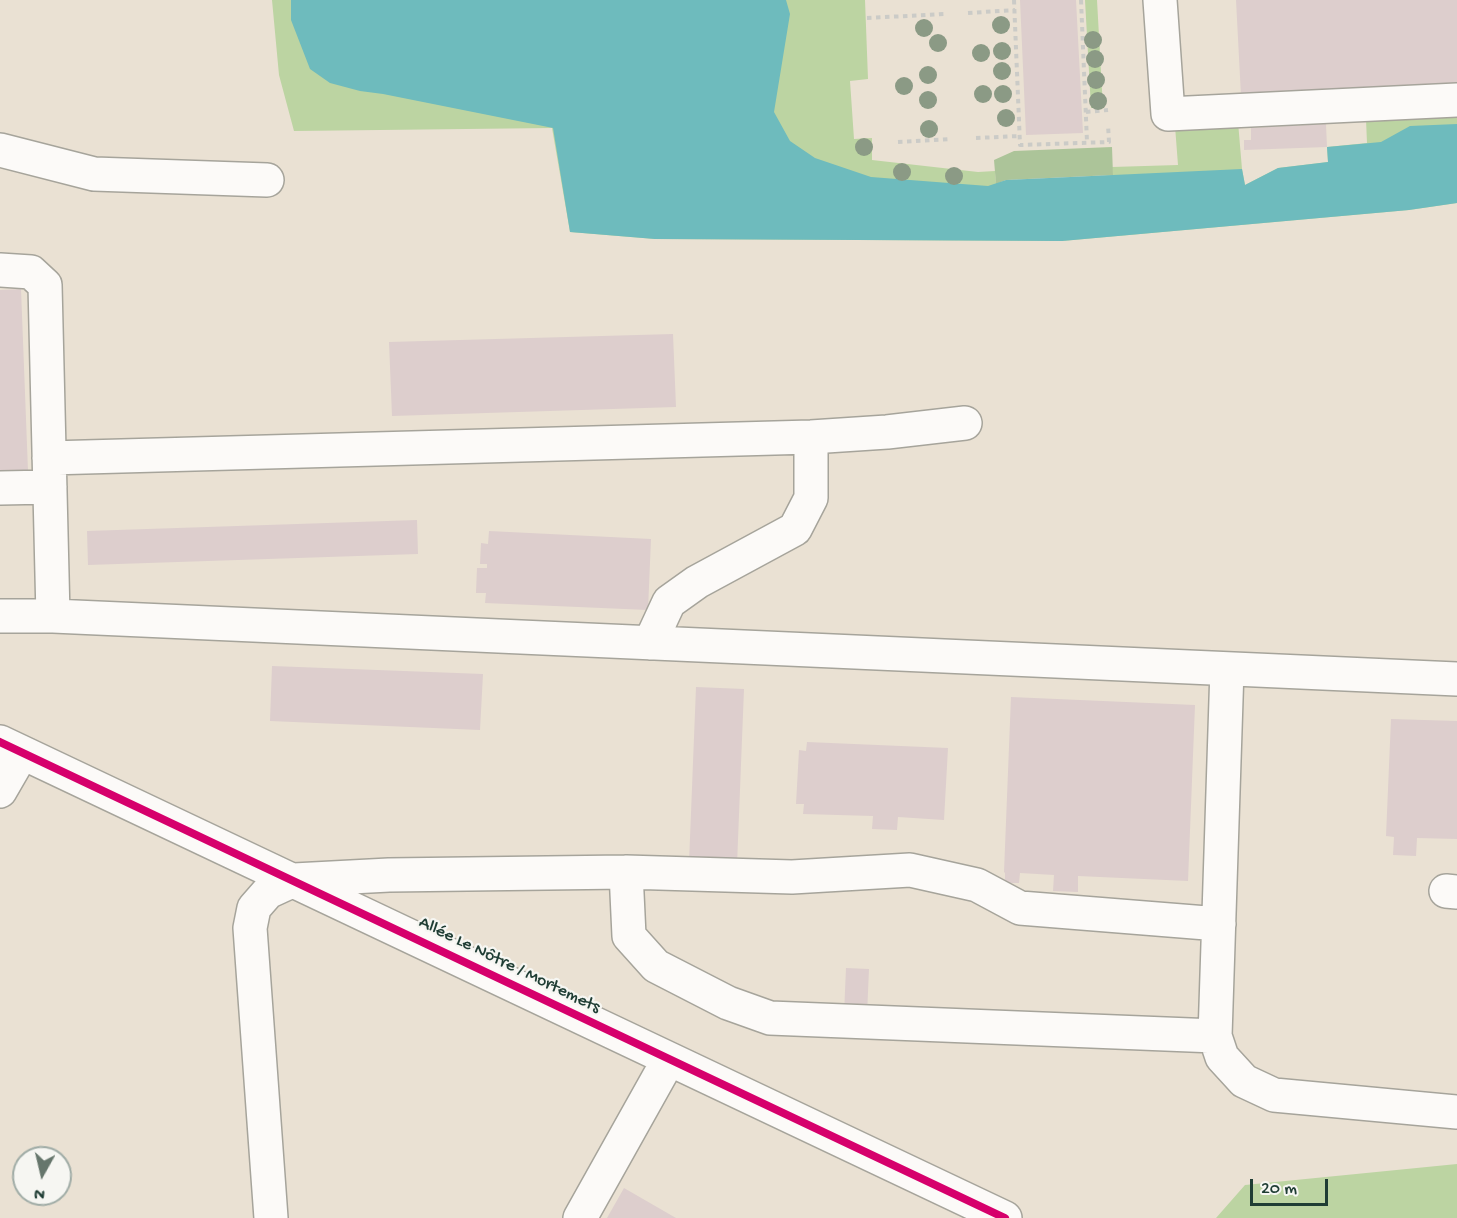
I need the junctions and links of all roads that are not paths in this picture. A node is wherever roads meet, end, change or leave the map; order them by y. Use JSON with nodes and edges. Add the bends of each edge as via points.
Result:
{"nodes":[{"id":1,"x":1160,"y":0,"type":"edge"},
{"id":2,"x":1457,"y":99,"type":"edge"},
{"id":3,"x":0,"y":150,"type":"edge"},
{"id":4,"x":267,"y":180,"type":"dead end"},
{"id":5,"x":0,"y":270,"type":"edge"},
{"id":6,"x":965,"y":423,"type":"dead end"},
{"id":7,"x":811,"y":437,"type":"junction"},
{"id":8,"x":50,"y":473,"type":"junction"},
{"id":9,"x":0,"y":489,"type":"edge"},
{"id":10,"x":0,"y":616,"type":"edge"},
{"id":11,"x":53,"y":616,"type":"junction"},
{"id":12,"x":650,"y":643,"type":"junction"},
{"id":13,"x":1227,"y":669,"type":"junction"},
{"id":14,"x":1457,"y":679,"type":"edge"},
{"id":15,"x":11,"y":747,"type":"edge"},
{"id":16,"x":0,"y":791,"type":"edge"},
{"id":17,"x":626,"y":872,"type":"junction"},
{"id":18,"x":294,"y":880,"type":"junction"},
{"id":19,"x":1218,"y":924,"type":"junction"},
{"id":20,"x":1215,"y":1036,"type":"junction"},
{"id":21,"x":669,"y":1059,"type":"junction"},
{"id":22,"x":1457,"y":1112,"type":"edge"},
{"id":23,"x":271,"y":1218,"type":"edge"},
{"id":24,"x":580,"y":1218,"type":"edge"},
{"id":25,"x":1005,"y":1218,"type":"edge"}],
"edges":[{"from":1,"to":2,"type":"lane","via":[[1168,114]]},
{"from":3,"to":4,"type":"lane","via":[[94,174]]},
{"from":5,"to":8,"type":"lane","via":[[31,272],[45,285]]},
{"from":6,"to":7,"type":"lane"},
{"from":7,"to":8,"type":"lane"},
{"from":7,"to":12,"type":"lane","via":[[811,498],[795,529],[697,582],[669,602]]},
{"from":8,"to":9,"type":"lane"},
{"from":8,"to":11,"type":"lane"},
{"from":10,"to":11,"type":"lane"},
{"from":11,"to":12,"type":"lane"},
{"from":12,"to":13,"type":"lane"},
{"from":13,"to":14,"type":"lane"},
{"from":13,"to":19,"type":"lane"},
{"from":15,"to":16,"type":"lane"},
{"from":15,"to":18,"type":"lane","name":"Allée Le Nôtre / Mortemets"},
{"from":17,"to":18,"type":"lane"},
{"from":17,"to":19,"type":"lane","via":[[792,877],[910,870],[977,885],[1020,908]]},
{"from":17,"to":20,"type":"lane","via":[[629,936],[656,966],[728,1003],[770,1018]]},
{"from":18,"to":21,"type":"lane","name":"Allée Le Nôtre / Mortemets"},
{"from":18,"to":23,"type":"lane","via":[[268,892],[254,908],[250,928]]},
{"from":19,"to":20,"type":"lane"},
{"from":20,"to":22,"type":"lane","via":[[1222,1057],[1244,1082],[1274,1095]]},
{"from":21,"to":24,"type":"lane"},
{"from":21,"to":25,"type":"lane","name":"Allée Le Nôtre / Mortemets"}]}
